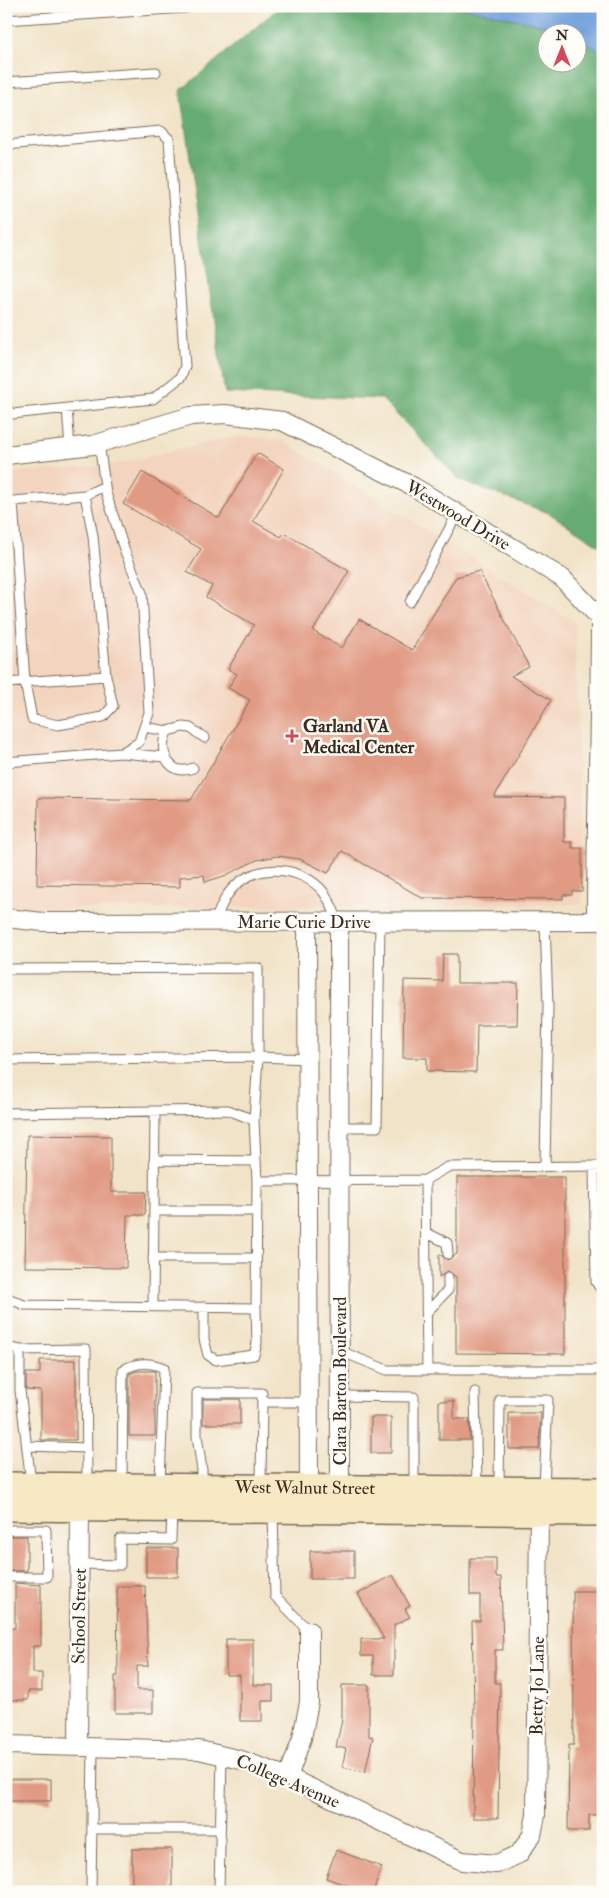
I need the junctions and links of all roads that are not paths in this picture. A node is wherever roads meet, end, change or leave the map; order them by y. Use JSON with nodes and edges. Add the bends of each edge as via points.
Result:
{"nodes":[{"id":1,"x":187,"y":6,"type":"edge"},
{"id":2,"x":6,"y":20,"type":"edge"},
{"id":3,"x":156,"y":72,"type":"dead end"},
{"id":4,"x":6,"y":82,"type":"edge"},
{"id":5,"x":6,"y":145,"type":"edge"},
{"id":6,"x":6,"y":408,"type":"edge"},
{"id":7,"x":67,"y":408,"type":"junction"},
{"id":8,"x":99,"y":443,"type":"junction"},
{"id":9,"x":70,"y":448,"type":"junction"},
{"id":10,"x":6,"y":455,"type":"edge"},
{"id":11,"x":105,"y":486,"type":"junction"},
{"id":12,"x":85,"y":495,"type":"junction"},
{"id":13,"x":457,"y":514,"type":"junction"},
{"id":14,"x":410,"y":602,"type":"dead end"},
{"id":15,"x":106,"y":676,"type":"junction"},
{"id":16,"x":25,"y":682,"type":"junction"},
{"id":17,"x":6,"y":683,"type":"edge"},
{"id":18,"x":144,"y":727,"type":"junction"},
{"id":19,"x":168,"y":731,"type":"junction"},
{"id":20,"x":205,"y":738,"type":"dead end"},
{"id":21,"x":601,"y":738,"type":"edge"},
{"id":22,"x":121,"y":753,"type":"junction"},
{"id":23,"x":165,"y":757,"type":"junction"},
{"id":24,"x":6,"y":762,"type":"edge"},
{"id":25,"x":193,"y":768,"type":"dead end"},
{"id":26,"x":599,"y":797,"type":"edge"},
{"id":27,"x":6,"y":918,"type":"edge"},
{"id":28,"x":545,"y":921,"type":"junction"},
{"id":29,"x":599,"y":921,"type":"edge"},
{"id":30,"x":215,"y":922,"type":"junction"},
{"id":31,"x":308,"y":922,"type":"junction"},
{"id":32,"x":339,"y":922,"type":"junction"},
{"id":33,"x":380,"y":922,"type":"junction"},
{"id":34,"x":6,"y":970,"type":"edge"},
{"id":35,"x":258,"y":1057,"type":"junction"},
{"id":36,"x":308,"y":1059,"type":"junction"},
{"id":37,"x":6,"y":1060,"type":"edge"},
{"id":38,"x":155,"y":1111,"type":"junction"},
{"id":39,"x":6,"y":1113,"type":"edge"},
{"id":40,"x":254,"y":1120,"type":"junction"},
{"id":41,"x":339,"y":1127,"type":"junction"},
{"id":42,"x":154,"y":1160,"type":"junction"},
{"id":43,"x":256,"y":1161,"type":"junction"},
{"id":44,"x":545,"y":1166,"type":"junction"},
{"id":45,"x":599,"y":1166,"type":"edge"},
{"id":46,"x":426,"y":1180,"type":"junction"},
{"id":47,"x":257,"y":1181,"type":"junction"},
{"id":48,"x":308,"y":1181,"type":"junction"},
{"id":49,"x":339,"y":1181,"type":"junction"},
{"id":50,"x":154,"y":1211,"type":"junction"},
{"id":51,"x":256,"y":1211,"type":"junction"},
{"id":52,"x":427,"y":1233,"type":"junction"},
{"id":53,"x":448,"y":1254,"type":"dead end"},
{"id":54,"x":153,"y":1258,"type":"junction"},
{"id":55,"x":256,"y":1258,"type":"junction"},
{"id":56,"x":448,"y":1277,"type":"dead end"},
{"id":57,"x":603,"y":1292,"type":"edge"},
{"id":58,"x":6,"y":1297,"type":"edge"},
{"id":59,"x":153,"y":1306,"type":"junction"},
{"id":60,"x":204,"y":1307,"type":"junction"},
{"id":61,"x":256,"y":1308,"type":"junction"},
{"id":62,"x":428,"y":1311,"type":"junction"},
{"id":63,"x":6,"y":1347,"type":"edge"},
{"id":64,"x":20,"y":1350,"type":"junction"},
{"id":65,"x":340,"y":1350,"type":"junction"},
{"id":66,"x":427,"y":1370,"type":"junction"},
{"id":67,"x":603,"y":1370,"type":"edge"},
{"id":68,"x":475,"y":1392,"type":"dead end"},
{"id":69,"x":340,"y":1396,"type":"junction"},
{"id":70,"x":262,"y":1402,"type":"junction"},
{"id":71,"x":309,"y":1402,"type":"junction"},
{"id":72,"x":28,"y":1446,"type":"junction"},
{"id":73,"x":86,"y":1448,"type":"junction"},
{"id":74,"x":6,"y":1485,"type":"edge"},
{"id":75,"x":31,"y":1486,"type":"junction"},
{"id":76,"x":87,"y":1486,"type":"junction"},
{"id":77,"x":122,"y":1486,"type":"junction"},
{"id":78,"x":160,"y":1487,"type":"junction"},
{"id":79,"x":202,"y":1487,"type":"junction"},
{"id":80,"x":261,"y":1488,"type":"junction"},
{"id":81,"x":340,"y":1488,"type":"junction"},
{"id":82,"x":309,"y":1489,"type":"junction"},
{"id":83,"x":414,"y":1489,"type":"junction"},
{"id":84,"x":488,"y":1490,"type":"junction"},
{"id":85,"x":603,"y":1490,"type":"edge"},
{"id":86,"x":541,"y":1501,"type":"junction"},
{"id":87,"x":6,"y":1508,"type":"edge"},
{"id":88,"x":80,"y":1510,"type":"junction"},
{"id":89,"x":172,"y":1510,"type":"junction"},
{"id":90,"x":273,"y":1511,"type":"junction"},
{"id":91,"x":326,"y":1511,"type":"junction"},
{"id":92,"x":603,"y":1513,"type":"edge"},
{"id":93,"x":6,"y":1530,"type":"edge"},
{"id":94,"x":80,"y":1564,"type":"junction"},
{"id":95,"x":6,"y":1577,"type":"edge"},
{"id":96,"x":309,"y":1631,"type":"joint"},
{"id":97,"x":6,"y":1745,"type":"edge"},
{"id":98,"x":85,"y":1747,"type":"junction"},
{"id":99,"x":222,"y":1755,"type":"junction"},
{"id":100,"x":288,"y":1777,"type":"junction"},
{"id":101,"x":92,"y":1829,"type":"junction"},
{"id":102,"x":220,"y":1829,"type":"junction"},
{"id":103,"x":497,"y":1864,"type":"joint"},
{"id":104,"x":91,"y":1892,"type":"edge"},
{"id":105,"x":219,"y":1892,"type":"edge"}],
"edges":[{"from":1,"to":2,"type":"lane"},
{"from":3,"to":4,"type":"lane"},
{"from":5,"to":7,"type":"lane","via":[[161,131],[169,139],[185,366],[181,377],[153,399]]},
{"from":6,"to":7,"type":"lane","via":[[12,414]]},
{"from":7,"to":9,"type":"lane"},
{"from":8,"to":9,"type":"street","name":"Westwood Drive"},
{"from":8,"to":11,"type":"lane"},
{"from":8,"to":13,"type":"street","name":"Westwood Drive","via":[[191,416],[225,414],[282,421],[414,487]]},
{"from":9,"to":10,"type":"street","name":"Westwood Drive"},
{"from":11,"to":12,"type":"lane"},
{"from":11,"to":18,"type":"lane","via":[[124,549],[142,593],[149,713]]},
{"from":12,"to":15,"type":"lane","via":[[93,536]]},
{"from":12,"to":16,"type":"lane","via":[[13,502]]},
{"from":13,"to":14,"type":"lane"},
{"from":13,"to":21,"type":"street","name":"Westwood Drive","via":[[562,578],[600,618]]},
{"from":15,"to":16,"type":"lane"},
{"from":15,"to":16,"type":"lane","via":[[113,706],[103,717],[58,725],[32,719]]},
{"from":16,"to":17,"type":"lane"},
{"from":18,"to":19,"type":"lane"},
{"from":18,"to":22,"type":"lane","via":[[139,742]]},
{"from":19,"to":20,"type":"lane","via":[[190,728]]},
{"from":19,"to":23,"type":"lane","via":[[164,738]]},
{"from":21,"to":26,"type":"street","name":"Westwood Drive"},
{"from":22,"to":23,"type":"lane"},
{"from":22,"to":24,"type":"lane"},
{"from":23,"to":25,"type":"lane","via":[[175,768]]},
{"from":26,"to":29,"type":"street","name":"Westwood Drive"},
{"from":27,"to":30,"type":"street","name":"Marie Curie Drive","via":[[43,922]]},
{"from":28,"to":29,"type":"street","name":"Marie Curie Drive"},
{"from":28,"to":33,"type":"street","name":"Marie Curie Drive"},
{"from":28,"to":44,"type":"lane","via":[[548,1006]]},
{"from":30,"to":31,"type":"street","name":"Marie Curie Drive"},
{"from":30,"to":32,"type":"lane","via":[[228,893],[244,879],[263,871],[284,870],[304,876],[321,889]]},
{"from":31,"to":32,"type":"street","name":"Marie Curie Drive"},
{"from":31,"to":36,"type":"street","name":"Clara Barton Boulevard"},
{"from":32,"to":33,"type":"street","name":"Marie Curie Drive"},
{"from":32,"to":41,"type":"street","name":"Clara Barton Boulevard"},
{"from":33,"to":41,"type":"lane","via":[[378,1127]]},
{"from":34,"to":35,"type":"lane","via":[[258,968]]},
{"from":35,"to":36,"type":"lane"},
{"from":35,"to":37,"type":"lane"},
{"from":35,"to":40,"type":"lane"},
{"from":36,"to":48,"type":"street","name":"Clara Barton Boulevard"},
{"from":38,"to":39,"type":"lane"},
{"from":38,"to":40,"type":"lane","via":[[228,1110]]},
{"from":38,"to":42,"type":"lane"},
{"from":40,"to":43,"type":"lane"},
{"from":41,"to":49,"type":"street","name":"Clara Barton Boulevard"},
{"from":42,"to":43,"type":"lane"},
{"from":42,"to":50,"type":"lane"},
{"from":43,"to":47,"type":"lane"},
{"from":44,"to":45,"type":"lane"},
{"from":44,"to":46,"type":"lane","via":[[448,1167]]},
{"from":45,"to":57,"type":"lane","via":[[596,1282]]},
{"from":46,"to":49,"type":"lane"},
{"from":46,"to":52,"type":"lane"},
{"from":47,"to":48,"type":"lane"},
{"from":47,"to":51,"type":"lane"},
{"from":48,"to":49,"type":"lane"},
{"from":48,"to":71,"type":"street","name":"Clara Barton Boulevard"},
{"from":49,"to":65,"type":"street","name":"Clara Barton Boulevard"},
{"from":50,"to":51,"type":"lane"},
{"from":50,"to":54,"type":"lane"},
{"from":51,"to":55,"type":"lane"},
{"from":52,"to":53,"type":"lane","via":[[447,1243]]},
{"from":52,"to":62,"type":"lane"},
{"from":54,"to":55,"type":"lane"},
{"from":54,"to":59,"type":"lane"},
{"from":55,"to":61,"type":"lane"},
{"from":56,"to":62,"type":"lane","via":[[448,1290]]},
{"from":58,"to":59,"type":"lane","via":[[24,1305]]},
{"from":59,"to":60,"type":"lane"},
{"from":60,"to":61,"type":"lane"},
{"from":60,"to":61,"type":"lane","via":[[204,1339],[208,1355],[216,1360],[254,1355]]},
{"from":62,"to":66,"type":"lane"},
{"from":63,"to":64,"type":"lane"},
{"from":64,"to":72,"type":"lane","via":[[20,1390]]},
{"from":64,"to":73,"type":"lane","via":[[86,1349]]},
{"from":65,"to":66,"type":"lane","via":[[387,1370]]},
{"from":65,"to":69,"type":"street","name":"Clara Barton Boulevard"},
{"from":66,"to":67,"type":"lane"},
{"from":68,"to":84,"type":"lane"},
{"from":69,"to":81,"type":"street","name":"Clara Barton Boulevard"},
{"from":69,"to":83,"type":"lane","via":[[414,1397]]},
{"from":70,"to":71,"type":"lane"},
{"from":70,"to":79,"type":"lane","via":[[262,1393],[197,1393]]},
{"from":70,"to":80,"type":"lane"},
{"from":71,"to":82,"type":"street","name":"Clara Barton Boulevard"},
{"from":72,"to":73,"type":"lane"},
{"from":72,"to":75,"type":"lane"},
{"from":73,"to":76,"type":"lane"},
{"from":74,"to":75,"type":"main road","name":"West Walnut Street"},
{"from":75,"to":76,"type":"main road","name":"West Walnut Street"},
{"from":76,"to":77,"type":"main road","name":"West Walnut Street"},
{"from":76,"to":88,"type":"street","name":"School Street"},
{"from":77,"to":78,"type":"main road","name":"West Walnut Street"},
{"from":77,"to":78,"type":"lane","via":[[123,1370],[132,1364],[155,1364],[164,1368]]},
{"from":78,"to":79,"type":"main road","name":"West Walnut Street"},
{"from":79,"to":80,"type":"main road","name":"West Walnut Street"},
{"from":80,"to":82,"type":"main road","name":"West Walnut Street"},
{"from":81,"to":82,"type":"main road","name":"West Walnut Street"},
{"from":81,"to":83,"type":"main road","name":"West Walnut Street"},
{"from":81,"to":91,"type":"street","name":"Clara Barton Boulevard"},
{"from":82,"to":91,"type":"street"},
{"from":83,"to":84,"type":"main road","name":"West Walnut Street"},
{"from":84,"to":86,"type":"main road","name":"West Walnut Street"},
{"from":84,"to":86,"type":"lane","via":[[500,1400],[548,1400]]},
{"from":85,"to":86,"type":"main road","name":"West Walnut Street"},
{"from":86,"to":91,"type":"main road","name":"West Walnut Street"},
{"from":86,"to":92,"type":"main road","name":"West Walnut Street"},
{"from":86,"to":103,"type":"street","name":"Betty Jo Lane","via":[[536,1815],[532,1835],[519,1854]]},
{"from":87,"to":88,"type":"main road","name":"West Walnut Street"},
{"from":88,"to":89,"type":"main road","name":"West Walnut Street"},
{"from":88,"to":94,"type":"street","name":"School Street"},
{"from":89,"to":90,"type":"main road","name":"West Walnut Street"},
{"from":89,"to":94,"type":"lane","via":[[171,1540],[120,1539],[120,1565]]},
{"from":90,"to":91,"type":"main road","name":"West Walnut Street"},
{"from":90,"to":96,"type":"lane","via":[[276,1596]]},
{"from":93,"to":95,"type":"lane","via":[[46,1530],[46,1577]]},
{"from":94,"to":98,"type":"street","name":"School Street"},
{"from":96,"to":100,"type":"street","via":[[309,1702],[302,1738]]},
{"from":97,"to":98,"type":"street","name":"College Avenue"},
{"from":98,"to":99,"type":"street","name":"College Avenue","via":[[199,1750]]},
{"from":98,"to":101,"type":"lane"},
{"from":99,"to":100,"type":"street","name":"College Avenue"},
{"from":99,"to":102,"type":"lane"},
{"from":100,"to":103,"type":"street","name":"College Avenue","via":[[462,1861]]},
{"from":101,"to":102,"type":"lane"},
{"from":101,"to":104,"type":"lane"},
{"from":102,"to":105,"type":"lane"}]}
